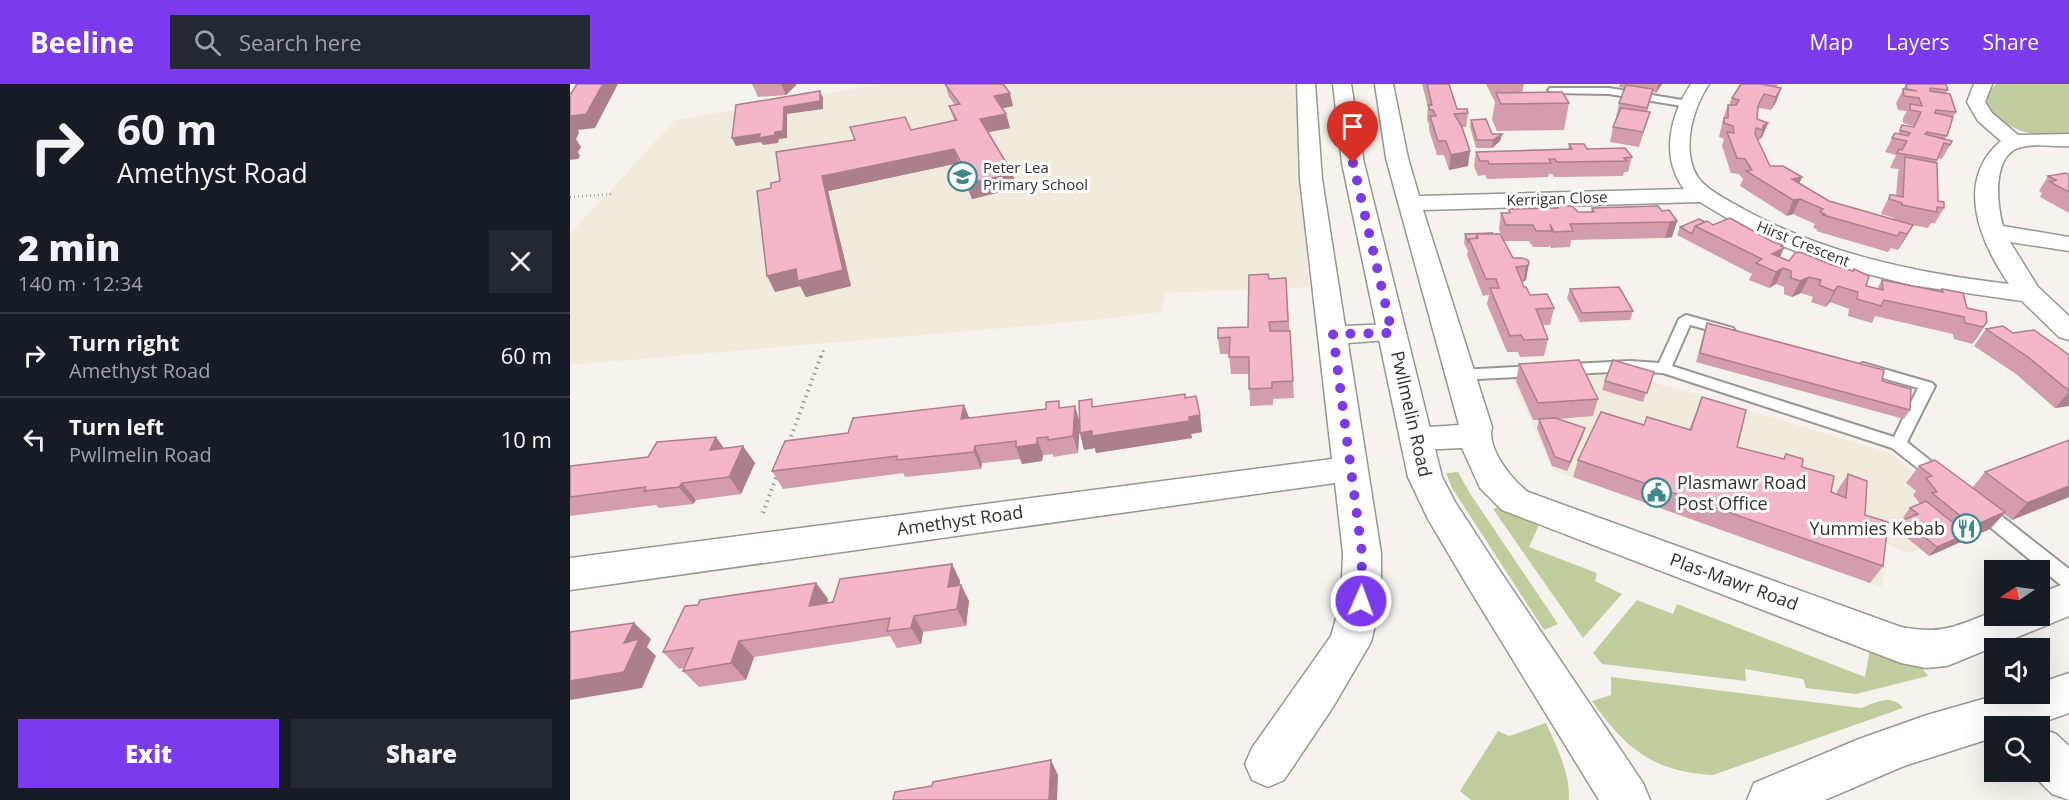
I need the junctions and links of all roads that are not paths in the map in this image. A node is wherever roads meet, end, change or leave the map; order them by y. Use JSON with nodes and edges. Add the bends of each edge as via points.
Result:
{"nodes":[{"id":1,"x":1306,"y":84,"type":"edge"},
{"id":2,"x":1342,"y":84,"type":"edge"},
{"id":3,"x":1384,"y":84,"type":"edge"},
{"id":4,"x":1983,"y":84,"type":"edge"},
{"id":5,"x":1553,"y":90,"type":"edge"},
{"id":6,"x":1694,"y":94,"type":"edge"},
{"id":7,"x":2069,"y":140,"type":"edge"},
{"id":8,"x":2014,"y":141,"type":"junction"},
{"id":9,"x":1704,"y":195,"type":"junction"},
{"id":10,"x":1410,"y":203,"type":"junction"},
{"id":11,"x":1993,"y":232,"type":"junction"},
{"id":12,"x":2069,"y":244,"type":"edge"},
{"id":13,"x":2029,"y":294,"type":"junction"},
{"id":14,"x":2069,"y":331,"type":"edge"},
{"id":15,"x":1392,"y":333,"type":"junction"},
{"id":16,"x":1333,"y":334,"type":"junction"},
{"id":17,"x":1743,"y":335,"type":"edge"},
{"id":18,"x":1847,"y":364,"type":"edge"},
{"id":19,"x":1664,"y":369,"type":"junction"},
{"id":20,"x":1459,"y":375,"type":"junction"},
{"id":21,"x":1474,"y":433,"type":"junction"},
{"id":22,"x":1416,"y":439,"type":"junction"},
{"id":23,"x":1898,"y":444,"type":"junction"},
{"id":24,"x":1350,"y":469,"type":"junction"},
{"id":25,"x":570,"y":574,"type":"edge"},
{"id":26,"x":2069,"y":580,"type":"edge"},
{"id":27,"x":2069,"y":598,"type":"edge"},
{"id":28,"x":2050,"y":607,"type":"edge"},
{"id":29,"x":2002,"y":626,"type":"edge"},
{"id":30,"x":2069,"y":693,"type":"edge"},
{"id":31,"x":2018,"y":716,"type":"edge"},
{"id":32,"x":1984,"y":725,"type":"edge"},
{"id":33,"x":2050,"y":760,"type":"edge"},
{"id":34,"x":1268,"y":764,"type":"dead end"},
{"id":35,"x":2069,"y":778,"type":"edge"},
{"id":36,"x":1626,"y":800,"type":"edge"},
{"id":37,"x":1771,"y":800,"type":"edge"}],
"edges":[{"from":1,"to":16,"type":"street","via":[[1311,179]]},
{"from":2,"to":15,"type":"street","name":"Pwllmelin Road","via":[[1353,163]]},
{"from":3,"to":10,"type":"street","via":[[1397,158]]},
{"from":4,"to":8,"type":"street","via":[[1976,102],[1985,117]]},
{"from":5,"to":6,"type":"lane"},
{"from":6,"to":9,"type":"street","name":"Hirst Crescent","via":[[1681,150],[1685,173]]},
{"from":7,"to":8,"type":"street"},
{"from":8,"to":11,"type":"street","via":[[1997,157],[1989,173],[1985,202]]},
{"from":9,"to":10,"type":"street","name":"Kerrigan Close"},
{"from":9,"to":13,"type":"street","name":"Hirst Crescent","via":[[1753,225],[1846,262],[1901,277]]},
{"from":10,"to":20,"type":"street"},
{"from":11,"to":12,"type":"street"},
{"from":11,"to":13,"type":"street"},
{"from":13,"to":14,"type":"street"},
{"from":15,"to":16,"type":"street"},
{"from":15,"to":22,"type":"street","name":"Pwllmelin Road"},
{"from":16,"to":24,"type":"street"},
{"from":17,"to":19,"type":"lane","via":[[1686,320]]},
{"from":18,"to":23,"type":"lane","via":[[1927,386]]},
{"from":19,"to":20,"type":"lane","via":[[1630,366]]},
{"from":19,"to":23,"type":"lane"},
{"from":20,"to":21,"type":"street","via":[[1476,427]]},
{"from":21,"to":22,"type":"street"},
{"from":21,"to":29,"type":"street","name":"Plas-Mawr Road","via":[[1491,481],[1515,501],[1901,645],[1926,650],[1947,648]]},
{"from":22,"to":36,"type":"street","name":"Pwllmelin Road","via":[[1425,477],[1441,509]]},
{"from":23,"to":26,"type":"lane"},
{"from":24,"to":25,"type":"street","name":"Amethyst Road"},
{"from":24,"to":34,"type":"street","via":[[1362,553],[1361,601],[1350,642]]},
{"from":27,"to":28,"type":"street"},
{"from":30,"to":31,"type":"street"},
{"from":32,"to":37,"type":"street","via":[[1938,733]]},
{"from":33,"to":35,"type":"street"}]}
